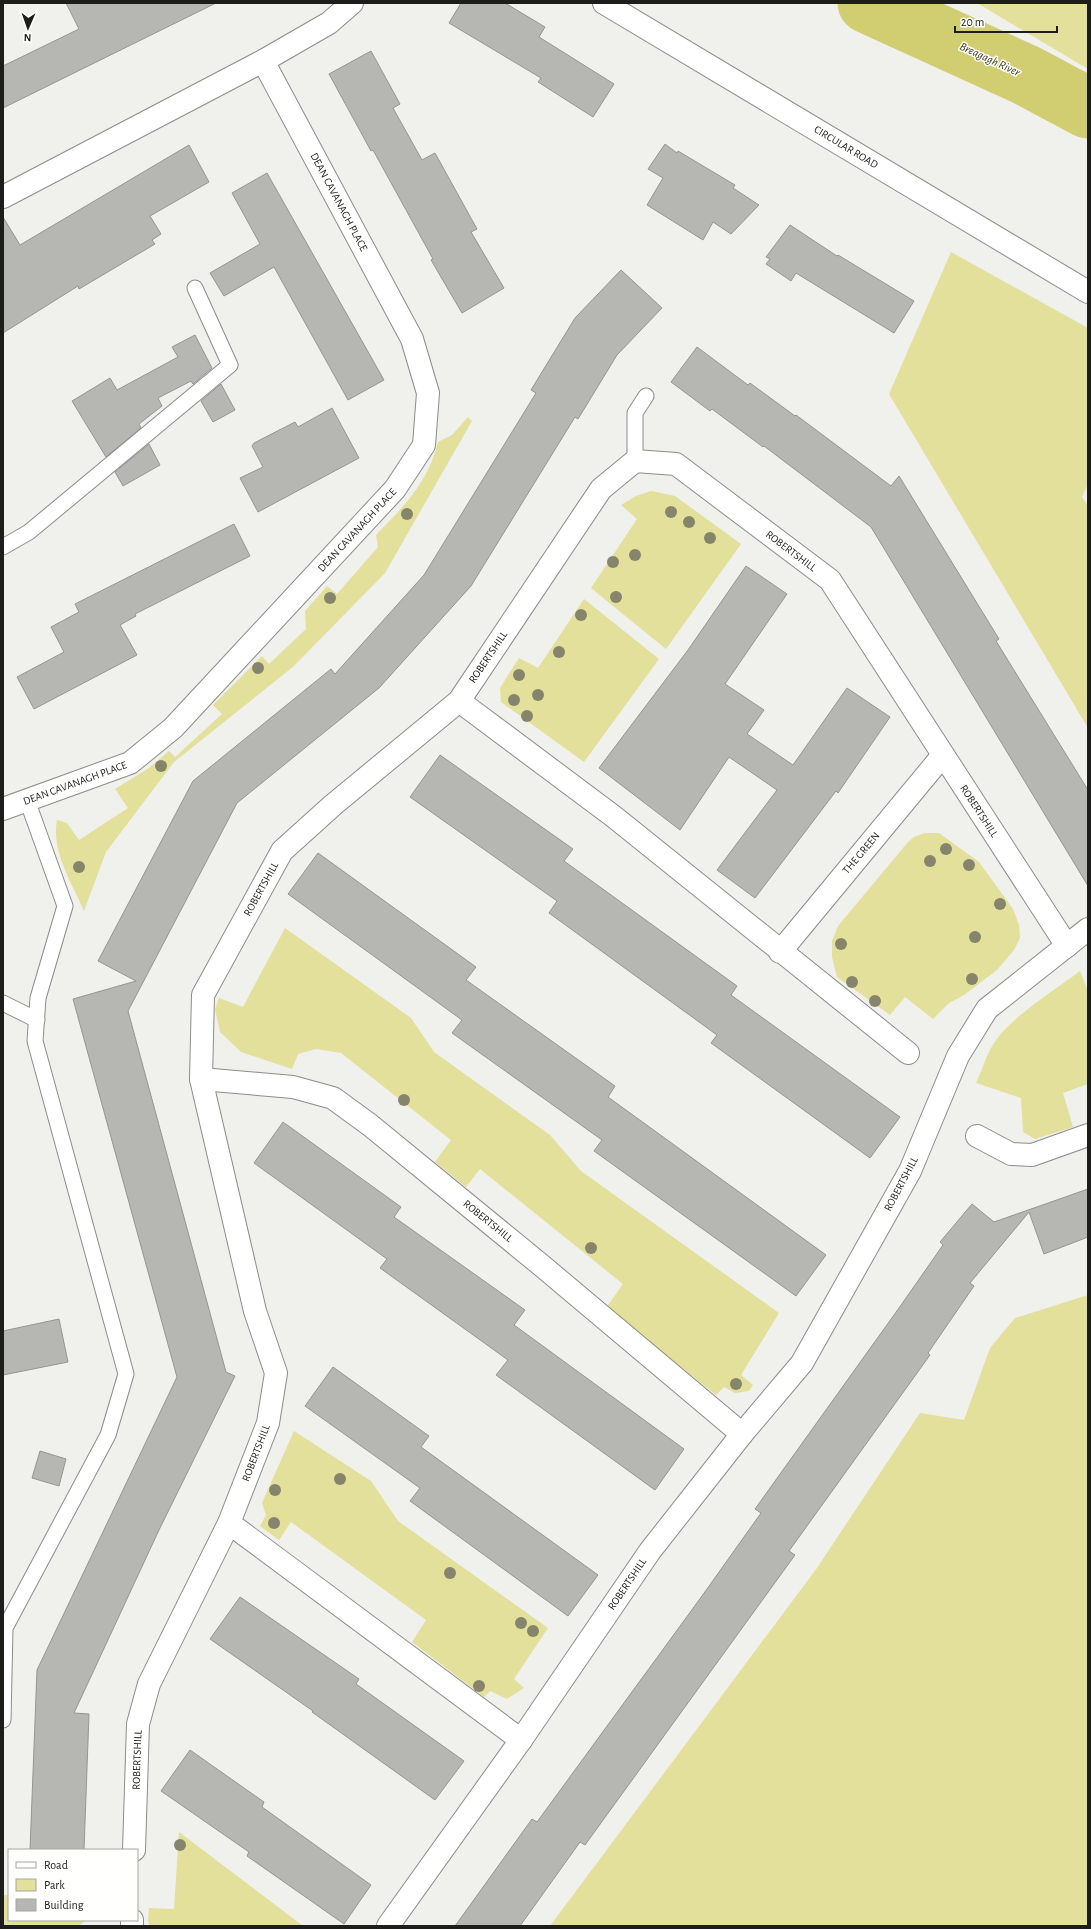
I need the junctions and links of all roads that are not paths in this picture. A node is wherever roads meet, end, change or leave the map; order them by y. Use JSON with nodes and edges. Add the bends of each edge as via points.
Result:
{"nodes":[{"id":1,"x":352,"y":3,"type":"edge"},
{"id":2,"x":604,"y":3,"type":"edge"},
{"id":3,"x":263,"y":61,"type":"junction"},
{"id":4,"x":3,"y":197,"type":"edge"},
{"id":5,"x":195,"y":288,"type":"dead end"},
{"id":6,"x":1088,"y":292,"type":"edge"},
{"id":7,"x":646,"y":396,"type":"dead end"},
{"id":8,"x":635,"y":461,"type":"junction"},
{"id":9,"x":3,"y":547,"type":"edge"},
{"id":10,"x":459,"y":702,"type":"junction"},
{"id":11,"x":943,"y":755,"type":"junction"},
{"id":12,"x":27,"y":800,"type":"junction"},
{"id":13,"x":3,"y":809,"type":"edge"},
{"id":14,"x":1088,"y":929,"type":"edge"},
{"id":15,"x":1067,"y":946,"type":"junction"},
{"id":16,"x":780,"y":952,"type":"junction"},
{"id":17,"x":3,"y":1003,"type":"edge"},
{"id":18,"x":37,"y":1020,"type":"junction"},
{"id":19,"x":908,"y":1053,"type":"dead end"},
{"id":20,"x":201,"y":1078,"type":"junction"},
{"id":21,"x":1088,"y":1135,"type":"edge"},
{"id":22,"x":977,"y":1136,"type":"dead end"},
{"id":23,"x":742,"y":1434,"type":"junction"},
{"id":24,"x":229,"y":1523,"type":"junction"},
{"id":25,"x":3,"y":1720,"type":"edge"},
{"id":26,"x":521,"y":1740,"type":"junction"},
{"id":27,"x":134,"y":1849,"type":"edge"},
{"id":28,"x":388,"y":1926,"type":"edge"}],
"edges":[{"from":1,"to":3,"type":"street","via":[[329,23]]},
{"from":2,"to":6,"type":"street","name":"CIRCULAR ROAD"},
{"from":3,"to":4,"type":"street"},
{"from":3,"to":12,"type":"street","name":"DEAN CAVANAGH PLACE","via":[[412,339],[428,393],[424,445],[395,489],[172,728],[130,763]]},
{"from":5,"to":9,"type":"lane","via":[[230,365],[29,532]]},
{"from":7,"to":8,"type":"lane","via":[[634,413]]},
{"from":8,"to":10,"type":"street","name":"ROBERTSHILL","via":[[601,488]]},
{"from":8,"to":11,"type":"street","name":"ROBERTSHILL","via":[[676,464],[830,580]]},
{"from":10,"to":16,"type":"street","via":[[613,816]]},
{"from":10,"to":20,"type":"street","name":"ROBERTSHILL","via":[[333,805],[282,851],[203,995]]},
{"from":11,"to":15,"type":"street","name":"ROBERTSHILL"},
{"from":11,"to":16,"type":"street","name":"THE GREEN"},
{"from":12,"to":13,"type":"street","name":"DEAN CAVANAGH PLACE"},
{"from":12,"to":18,"type":"lane","via":[[65,906],[38,998]]},
{"from":14,"to":15,"type":"street","name":"ROBERTSHILL"},
{"from":15,"to":23,"type":"street","name":"ROBERTSHILL","via":[[987,1009],[958,1056],[910,1171],[802,1363]]},
{"from":16,"to":19,"type":"street"},
{"from":17,"to":18,"type":"lane"},
{"from":18,"to":25,"type":"lane","via":[[35,1041],[126,1374],[108,1435],[5,1628]]},
{"from":20,"to":23,"type":"street","name":"ROBERTSHILL","via":[[286,1086],[333,1098],[370,1125],[541,1265]]},
{"from":20,"to":24,"type":"street","name":"ROBERTSHILL","via":[[255,1311],[276,1373],[268,1423]]},
{"from":21,"to":22,"type":"street","via":[[1032,1155],[1011,1154]]},
{"from":23,"to":26,"type":"street","name":"ROBERTSHILL","via":[[650,1551]]},
{"from":24,"to":26,"type":"street"},
{"from":24,"to":27,"type":"street","name":"ROBERTSHILL","via":[[149,1684],[138,1724]]},
{"from":26,"to":28,"type":"street","name":"ROBERTSHILL"}]}
